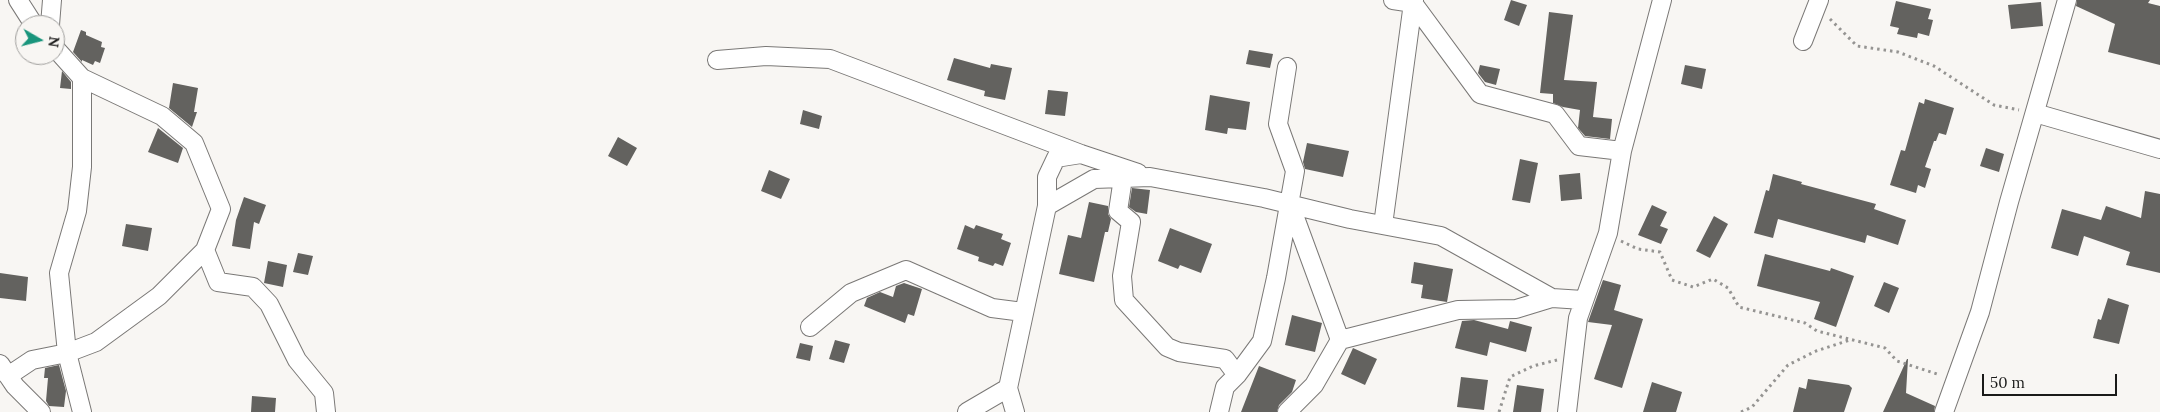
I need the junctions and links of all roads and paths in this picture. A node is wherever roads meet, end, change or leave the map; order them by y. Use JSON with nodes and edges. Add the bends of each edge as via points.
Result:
{"nodes":[{"id":1,"x":18,"y":0,"type":"edge"},
{"id":2,"x":52,"y":0,"type":"edge"},
{"id":3,"x":1393,"y":0,"type":"edge"},
{"id":4,"x":1662,"y":0,"type":"edge"},
{"id":5,"x":2067,"y":0,"type":"edge"},
{"id":6,"x":1413,"y":2,"type":"edge"},
{"id":7,"x":1818,"y":3,"type":"edge"},
{"id":8,"x":28,"y":15,"type":"edge"},
{"id":9,"x":51,"y":15,"type":"edge"},
{"id":10,"x":1803,"y":41,"type":"dead end"},
{"id":11,"x":65,"y":59,"type":"edge"},
{"id":12,"x":717,"y":60,"type":"dead end"},
{"id":13,"x":1287,"y":67,"type":"dead end"},
{"id":14,"x":82,"y":78,"type":"junction"},
{"id":15,"x":2035,"y":113,"type":"junction"},
{"id":16,"x":2160,"y":149,"type":"edge"},
{"id":17,"x":1622,"y":151,"type":"junction"},
{"id":18,"x":1081,"y":154,"type":"junction"},
{"id":19,"x":1150,"y":177,"type":"junction"},
{"id":20,"x":1123,"y":178,"type":"junction"},
{"id":21,"x":1290,"y":204,"type":"junction"},
{"id":22,"x":1047,"y":206,"type":"junction"},
{"id":23,"x":1383,"y":225,"type":"junction"},
{"id":24,"x":1608,"y":233,"type":"junction"},
{"id":25,"x":205,"y":250,"type":"junction"},
{"id":26,"x":1552,"y":298,"type":"junction"},
{"id":27,"x":1583,"y":300,"type":"junction"},
{"id":28,"x":1023,"y":312,"type":"junction"},
{"id":29,"x":810,"y":327,"type":"dead end"},
{"id":30,"x":1340,"y":340,"type":"junction"},
{"id":31,"x":1851,"y":340,"type":"junction"},
{"id":32,"x":68,"y":353,"type":"junction"},
{"id":33,"x":1574,"y":356,"type":"junction"},
{"id":34,"x":4,"y":370,"type":"edge"},
{"id":35,"x":1237,"y":375,"type":"junction"},
{"id":36,"x":1954,"y":379,"type":"junction"},
{"id":37,"x":1008,"y":388,"type":"junction"},
{"id":38,"x":41,"y":412,"type":"edge"},
{"id":39,"x":82,"y":412,"type":"edge"},
{"id":40,"x":326,"y":412,"type":"edge"},
{"id":41,"x":967,"y":412,"type":"edge"},
{"id":42,"x":1015,"y":412,"type":"edge"},
{"id":43,"x":1219,"y":412,"type":"edge"},
{"id":44,"x":1287,"y":412,"type":"edge"},
{"id":45,"x":1499,"y":412,"type":"edge"},
{"id":46,"x":1567,"y":412,"type":"edge"},
{"id":47,"x":1741,"y":412,"type":"edge"},
{"id":48,"x":1944,"y":412,"type":"edge"}],
"edges":[{"from":1,"to":8,"type":"street"},
{"from":2,"to":9,"type":"street"},
{"from":3,"to":6,"type":"street"},
{"from":4,"to":17,"type":"street"},
{"from":5,"to":15,"type":"street"},
{"from":6,"to":17,"type":"street","via":[[1480,94],[1555,114],[1579,146]]},
{"from":6,"to":23,"type":"street"},
{"from":7,"to":10,"type":"street"},
{"from":7,"to":15,"type":"path","via":[[1857,46],[1898,52],[1934,66],[1994,105]]},
{"from":11,"to":14,"type":"street"},
{"from":12,"to":18,"type":"street","via":[[766,56],[830,60]]},
{"from":13,"to":21,"type":"street","via":[[1278,124],[1295,171]]},
{"from":14,"to":25,"type":"street","via":[[162,116],[194,143],[221,209]]},
{"from":14,"to":32,"type":"street","via":[[82,168],[77,211],[60,273]]},
{"from":15,"to":16,"type":"street"},
{"from":15,"to":36,"type":"street","via":[[1980,312]]},
{"from":17,"to":24,"type":"street"},
{"from":18,"to":19,"type":"street"},
{"from":18,"to":22,"type":"street","via":[[1056,158],[1047,177]]},
{"from":19,"to":20,"type":"street"},
{"from":19,"to":21,"type":"street"},
{"from":20,"to":22,"type":"street","via":[[1094,179]]},
{"from":20,"to":35,"type":"street","via":[[1118,211],[1131,222],[1122,276],[1124,300],[1167,347],[1225,359]]},
{"from":21,"to":23,"type":"street"},
{"from":21,"to":30,"type":"street"},
{"from":21,"to":35,"type":"street","via":[[1262,341]]},
{"from":22,"to":28,"type":"street"},
{"from":23,"to":26,"type":"street","via":[[1441,236]]},
{"from":24,"to":27,"type":"street"},
{"from":24,"to":31,"type":"path","via":[[1638,249],[1660,252],[1672,280],[1693,287],[1713,279],[1728,288],[1739,308],[1805,322],[1817,331]]},
{"from":25,"to":32,"type":"street","via":[[159,296],[96,342]]},
{"from":25,"to":40,"type":"street","via":[[218,282],[253,287],[269,304],[297,360],[324,393]]},
{"from":26,"to":27,"type":"street"},
{"from":26,"to":30,"type":"street","via":[[1516,309],[1458,310]]},
{"from":27,"to":33,"type":"street"},
{"from":28,"to":29,"type":"street","via":[[992,308],[906,270],[851,293]]},
{"from":28,"to":37,"type":"street"},
{"from":30,"to":44,"type":"street","via":[[1314,385]]},
{"from":31,"to":36,"type":"path","via":[[1885,348],[1897,361]]},
{"from":31,"to":47,"type":"path","via":[[1816,351],[1788,365],[1752,407]]},
{"from":32,"to":34,"type":"street"},
{"from":32,"to":39,"type":"street"},
{"from":33,"to":45,"type":"path","via":[[1533,366],[1510,378]]},
{"from":33,"to":46,"type":"street"},
{"from":34,"to":38,"type":"street"},
{"from":35,"to":43,"type":"street","via":[[1225,387]]},
{"from":36,"to":48,"type":"street"},
{"from":37,"to":41,"type":"street"},
{"from":37,"to":42,"type":"street"}]}
